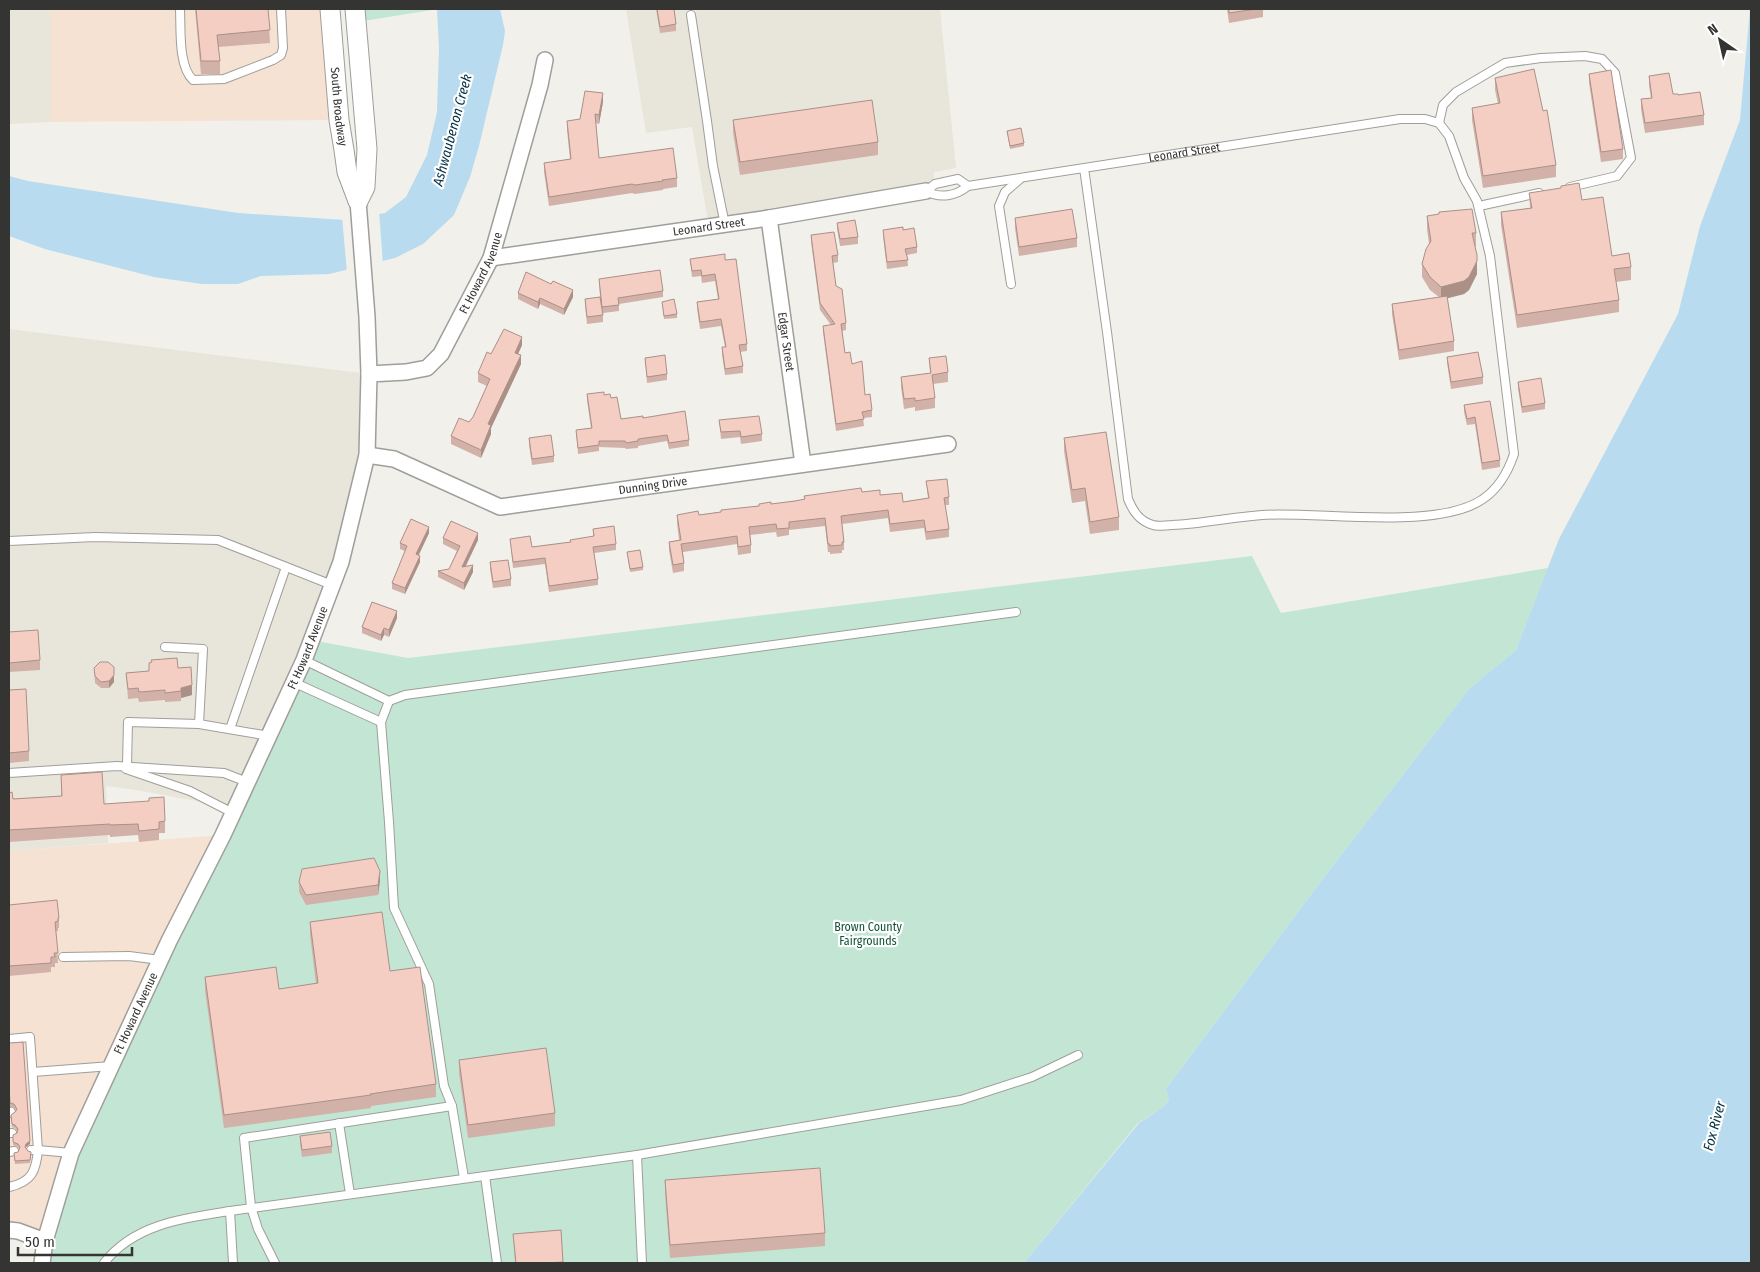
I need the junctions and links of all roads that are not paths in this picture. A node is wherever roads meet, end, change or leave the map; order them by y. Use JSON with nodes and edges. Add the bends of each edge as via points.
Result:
{"nodes":[{"id":1,"x":180,"y":9,"type":"edge"},
{"id":2,"x":281,"y":9,"type":"edge"},
{"id":3,"x":330,"y":9,"type":"edge"},
{"id":4,"x":355,"y":9,"type":"edge"},
{"id":5,"x":691,"y":15,"type":"dead end"},
{"id":6,"x":545,"y":60,"type":"dead end"},
{"id":7,"x":1439,"y":123,"type":"junction"},
{"id":8,"x":1084,"y":168,"type":"junction"},
{"id":9,"x":1021,"y":178,"type":"junction"},
{"id":10,"x":968,"y":186,"type":"junction"},
{"id":11,"x":1559,"y":189,"type":"edge"},
{"id":12,"x":926,"y":191,"type":"junction"},
{"id":13,"x":1550,"y":191,"type":"edge"},
{"id":14,"x":358,"y":201,"type":"junction"},
{"id":15,"x":1479,"y":206,"type":"junction"},
{"id":16,"x":769,"y":218,"type":"junction"},
{"id":17,"x":725,"y":224,"type":"junction"},
{"id":18,"x":491,"y":258,"type":"junction"},
{"id":19,"x":1011,"y":284,"type":"dead end"},
{"id":20,"x":369,"y":374,"type":"junction"},
{"id":21,"x":948,"y":444,"type":"dead end"},
{"id":22,"x":367,"y":455,"type":"junction"},
{"id":23,"x":803,"y":464,"type":"junction"},
{"id":24,"x":9,"y":541,"type":"edge"},
{"id":25,"x":286,"y":566,"type":"junction"},
{"id":26,"x":332,"y":585,"type":"junction"},
{"id":27,"x":1016,"y":612,"type":"dead end"},
{"id":28,"x":165,"y":648,"type":"dead end"},
{"id":29,"x":304,"y":660,"type":"junction"},
{"id":30,"x":294,"y":682,"type":"junction"},
{"id":31,"x":389,"y":701,"type":"junction"},
{"id":32,"x":381,"y":722,"type":"junction"},
{"id":33,"x":199,"y":724,"type":"junction"},
{"id":34,"x":230,"y":729,"type":"junction"},
{"id":35,"x":269,"y":736,"type":"junction"},
{"id":36,"x":117,"y":766,"type":"junction"},
{"id":37,"x":127,"y":766,"type":"junction"},
{"id":38,"x":9,"y":773,"type":"edge"},
{"id":39,"x":247,"y":782,"type":"junction"},
{"id":40,"x":233,"y":812,"type":"junction"},
{"id":41,"x":63,"y":957,"type":"dead end"},
{"id":42,"x":160,"y":960,"type":"junction"},
{"id":43,"x":9,"y":1039,"type":"edge"},
{"id":44,"x":1078,"y":1055,"type":"dead end"},
{"id":45,"x":111,"y":1066,"type":"junction"},
{"id":46,"x":30,"y":1068,"type":"junction"},
{"id":47,"x":452,"y":1106,"type":"junction"},
{"id":48,"x":339,"y":1123,"type":"junction"},
{"id":49,"x":34,"y":1150,"type":"junction"},
{"id":50,"x":70,"y":1153,"type":"junction"},
{"id":51,"x":637,"y":1155,"type":"junction"},
{"id":52,"x":485,"y":1176,"type":"junction"},
{"id":53,"x":464,"y":1178,"type":"junction"},
{"id":54,"x":9,"y":1187,"type":"edge"},
{"id":55,"x":350,"y":1194,"type":"junction"},
{"id":56,"x":251,"y":1208,"type":"junction"},
{"id":57,"x":230,"y":1211,"type":"junction"},
{"id":58,"x":9,"y":1230,"type":"edge"},
{"id":59,"x":44,"y":1241,"type":"junction"},
{"id":60,"x":42,"y":1263,"type":"edge"},
{"id":61,"x":104,"y":1263,"type":"edge"},
{"id":62,"x":233,"y":1263,"type":"edge"},
{"id":63,"x":275,"y":1263,"type":"edge"},
{"id":64,"x":497,"y":1263,"type":"edge"},
{"id":65,"x":642,"y":1263,"type":"edge"}],
"edges":[{"from":1,"to":2,"type":"lane","via":[[184,65],[187,75],[193,80],[224,79],[281,55]]},
{"from":3,"to":14,"type":"street","name":"South Broadway","via":[[347,172]]},
{"from":4,"to":14,"type":"street","name":"South Broadway","via":[[367,149],[365,187]]},
{"from":5,"to":17,"type":"lane","via":[[712,166]]},
{"from":6,"to":18,"type":"street","name":"Ft Howard Avenue"},
{"from":7,"to":8,"type":"lane","name":"Leonard Street","via":[[1425,119],[1400,119]]},
{"from":7,"to":11,"type":"lane","via":[[1443,105],[1456,92],[1505,63],[1585,56],[1602,59],[1615,73],[1631,158],[1617,176]]},
{"from":7,"to":15,"type":"lane","via":[[1449,136],[1464,178]]},
{"from":8,"to":9,"type":"lane","name":"Leonard Street"},
{"from":8,"to":15,"type":"lane","via":[[1128,499],[1133,511],[1154,526],[1187,525],[1262,514],[1421,516],[1464,508],[1494,490],[1504,478],[1514,454],[1490,256]]},
{"from":9,"to":10,"type":"lane","name":"Leonard Street"},
{"from":9,"to":19,"type":"lane","via":[[1005,192],[999,206]]},
{"from":10,"to":12,"type":"lane","name":"Leonard Street","via":[[961,192],[936,197]]},
{"from":10,"to":12,"type":"lane","name":"Leonard Street","via":[[958,180],[935,184]]},
{"from":12,"to":16,"type":"street","name":"Leonard Street"},
{"from":13,"to":15,"type":"lane"},
{"from":14,"to":20,"type":"street","name":"South Broadway"},
{"from":16,"to":17,"type":"street","name":"Leonard Street"},
{"from":16,"to":23,"type":"street","name":"Edgar Street"},
{"from":17,"to":18,"type":"street","name":"Leonard Street"},
{"from":18,"to":20,"type":"street","name":"Ft Howard Avenue","via":[[441,354],[427,368]]},
{"from":20,"to":22,"type":"street","name":"Ft Howard Avenue"},
{"from":21,"to":23,"type":"street","name":"Dunning Drive"},
{"from":22,"to":23,"type":"street","name":"Dunning Drive","via":[[394,459],[500,507]]},
{"from":22,"to":26,"type":"street","name":"Ft Howard Avenue","via":[[341,562]]},
{"from":24,"to":25,"type":"lane","via":[[95,537],[218,540]]},
{"from":25,"to":26,"type":"lane"},
{"from":25,"to":34,"type":"lane"},
{"from":26,"to":29,"type":"street","name":"Ft Howard Avenue"},
{"from":27,"to":31,"type":"lane","via":[[405,695]]},
{"from":28,"to":33,"type":"lane","via":[[203,649]]},
{"from":29,"to":30,"type":"street","name":"Ft Howard Avenue"},
{"from":29,"to":31,"type":"lane"},
{"from":30,"to":32,"type":"lane"},
{"from":30,"to":35,"type":"street","name":"Ft Howard Avenue"},
{"from":31,"to":32,"type":"lane"},
{"from":32,"to":47,"type":"lane","via":[[394,908],[429,984],[444,1086]]},
{"from":33,"to":34,"type":"lane"},
{"from":33,"to":37,"type":"lane","via":[[128,722]]},
{"from":34,"to":35,"type":"lane"},
{"from":35,"to":39,"type":"street","name":"Ft Howard Avenue"},
{"from":36,"to":37,"type":"lane"},
{"from":36,"to":38,"type":"lane"},
{"from":36,"to":40,"type":"lane","via":[[190,791]]},
{"from":37,"to":39,"type":"lane","via":[[224,773]]},
{"from":39,"to":40,"type":"street","name":"Ft Howard Avenue"},
{"from":40,"to":42,"type":"street","name":"Ft Howard Avenue"},
{"from":41,"to":42,"type":"lane","via":[[129,956]]},
{"from":42,"to":45,"type":"street","name":"Ft Howard Avenue"},
{"from":43,"to":46,"type":"lane","via":[[30,1037]]},
{"from":44,"to":51,"type":"lane","via":[[1032,1077],[961,1100]]},
{"from":45,"to":46,"type":"lane"},
{"from":45,"to":50,"type":"street","name":"Ft Howard Avenue"},
{"from":46,"to":49,"type":"lane"},
{"from":47,"to":48,"type":"lane"},
{"from":47,"to":53,"type":"lane"},
{"from":48,"to":55,"type":"lane"},
{"from":48,"to":56,"type":"lane","via":[[244,1138]]},
{"from":49,"to":50,"type":"lane"},
{"from":49,"to":54,"type":"lane","via":[[36,1167],[33,1174]]},
{"from":50,"to":59,"type":"street","name":"Ft Howard Avenue"},
{"from":51,"to":52,"type":"lane"},
{"from":51,"to":65,"type":"lane"},
{"from":52,"to":53,"type":"lane"},
{"from":52,"to":64,"type":"lane"},
{"from":53,"to":55,"type":"lane"},
{"from":55,"to":56,"type":"lane"},
{"from":56,"to":57,"type":"lane"},
{"from":56,"to":63,"type":"lane"},
{"from":57,"to":61,"type":"lane","via":[[167,1222],[147,1230],[118,1247]]},
{"from":57,"to":62,"type":"lane"},
{"from":58,"to":59,"type":"street"},
{"from":59,"to":60,"type":"street","name":"Ft Howard Avenue"}]}
